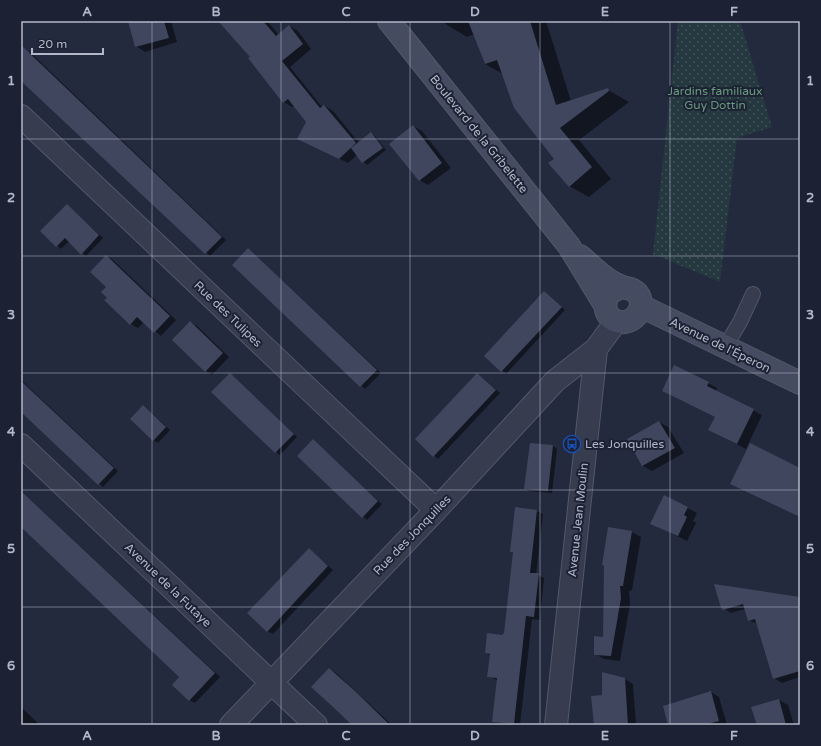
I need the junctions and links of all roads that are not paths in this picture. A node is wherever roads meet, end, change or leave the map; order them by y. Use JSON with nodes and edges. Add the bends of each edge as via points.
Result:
{"nodes":[{"id":1,"x":389,"y":21,"type":"edge"},
{"id":2,"x":21,"y":116,"type":"edge"},
{"id":3,"x":569,"y":246,"type":"junction"},
{"id":4,"x":621,"y":287,"type":"junction"},
{"id":5,"x":753,"y":294,"type":"dead end"},
{"id":6,"x":641,"y":306,"type":"junction"},
{"id":7,"x":609,"y":312,"type":"junction"},
{"id":8,"x":725,"y":347,"type":"junction"},
{"id":9,"x":596,"y":349,"type":"junction"},
{"id":10,"x":800,"y":383,"type":"edge"},
{"id":11,"x":21,"y":445,"type":"edge"},
{"id":12,"x":436,"y":510,"type":"junction"},
{"id":13,"x":271,"y":682,"type":"junction"},
{"id":14,"x":231,"y":725,"type":"edge"},
{"id":15,"x":316,"y":725,"type":"edge"},
{"id":16,"x":556,"y":725,"type":"edge"}],
"edges":[{"from":1,"to":3,"type":"main road","name":"Boulevard de la Gribelette"},
{"from":2,"to":12,"type":"street","name":"Rue des Tulipes"},
{"from":3,"to":4,"type":"main road","name":"Boulevard de la Gribelette","via":[[602,275]]},
{"from":3,"to":7,"type":"main road","name":"Boulevard de la Gribelette"},
{"from":4,"to":6,"type":"main road","via":[[635,291],[639,295]]},
{"from":4,"to":7,"type":"main road","via":[[609,293]]},
{"from":5,"to":8,"type":"lane"},
{"from":6,"to":7,"type":"main road","via":[[631,321],[625,322]]},
{"from":6,"to":8,"type":"main road","name":"Avenue de l'Éperon"},
{"from":7,"to":9,"type":"street","name":"Avenue Jean Moulin","via":[[612,327]]},
{"from":8,"to":10,"type":"main road","name":"Avenue de l'Éperon"},
{"from":9,"to":12,"type":"street","name":"Rue des Jonquilles","via":[[555,381]]},
{"from":9,"to":16,"type":"street","name":"Avenue Jean Moulin"},
{"from":11,"to":13,"type":"street","name":"Avenue de la Futaye"},
{"from":12,"to":13,"type":"street","name":"Rue des Jonquilles"},
{"from":13,"to":14,"type":"street","name":"Rue des Jonquilles"},
{"from":13,"to":15,"type":"street","name":"Avenue de la Futaye"}]}
